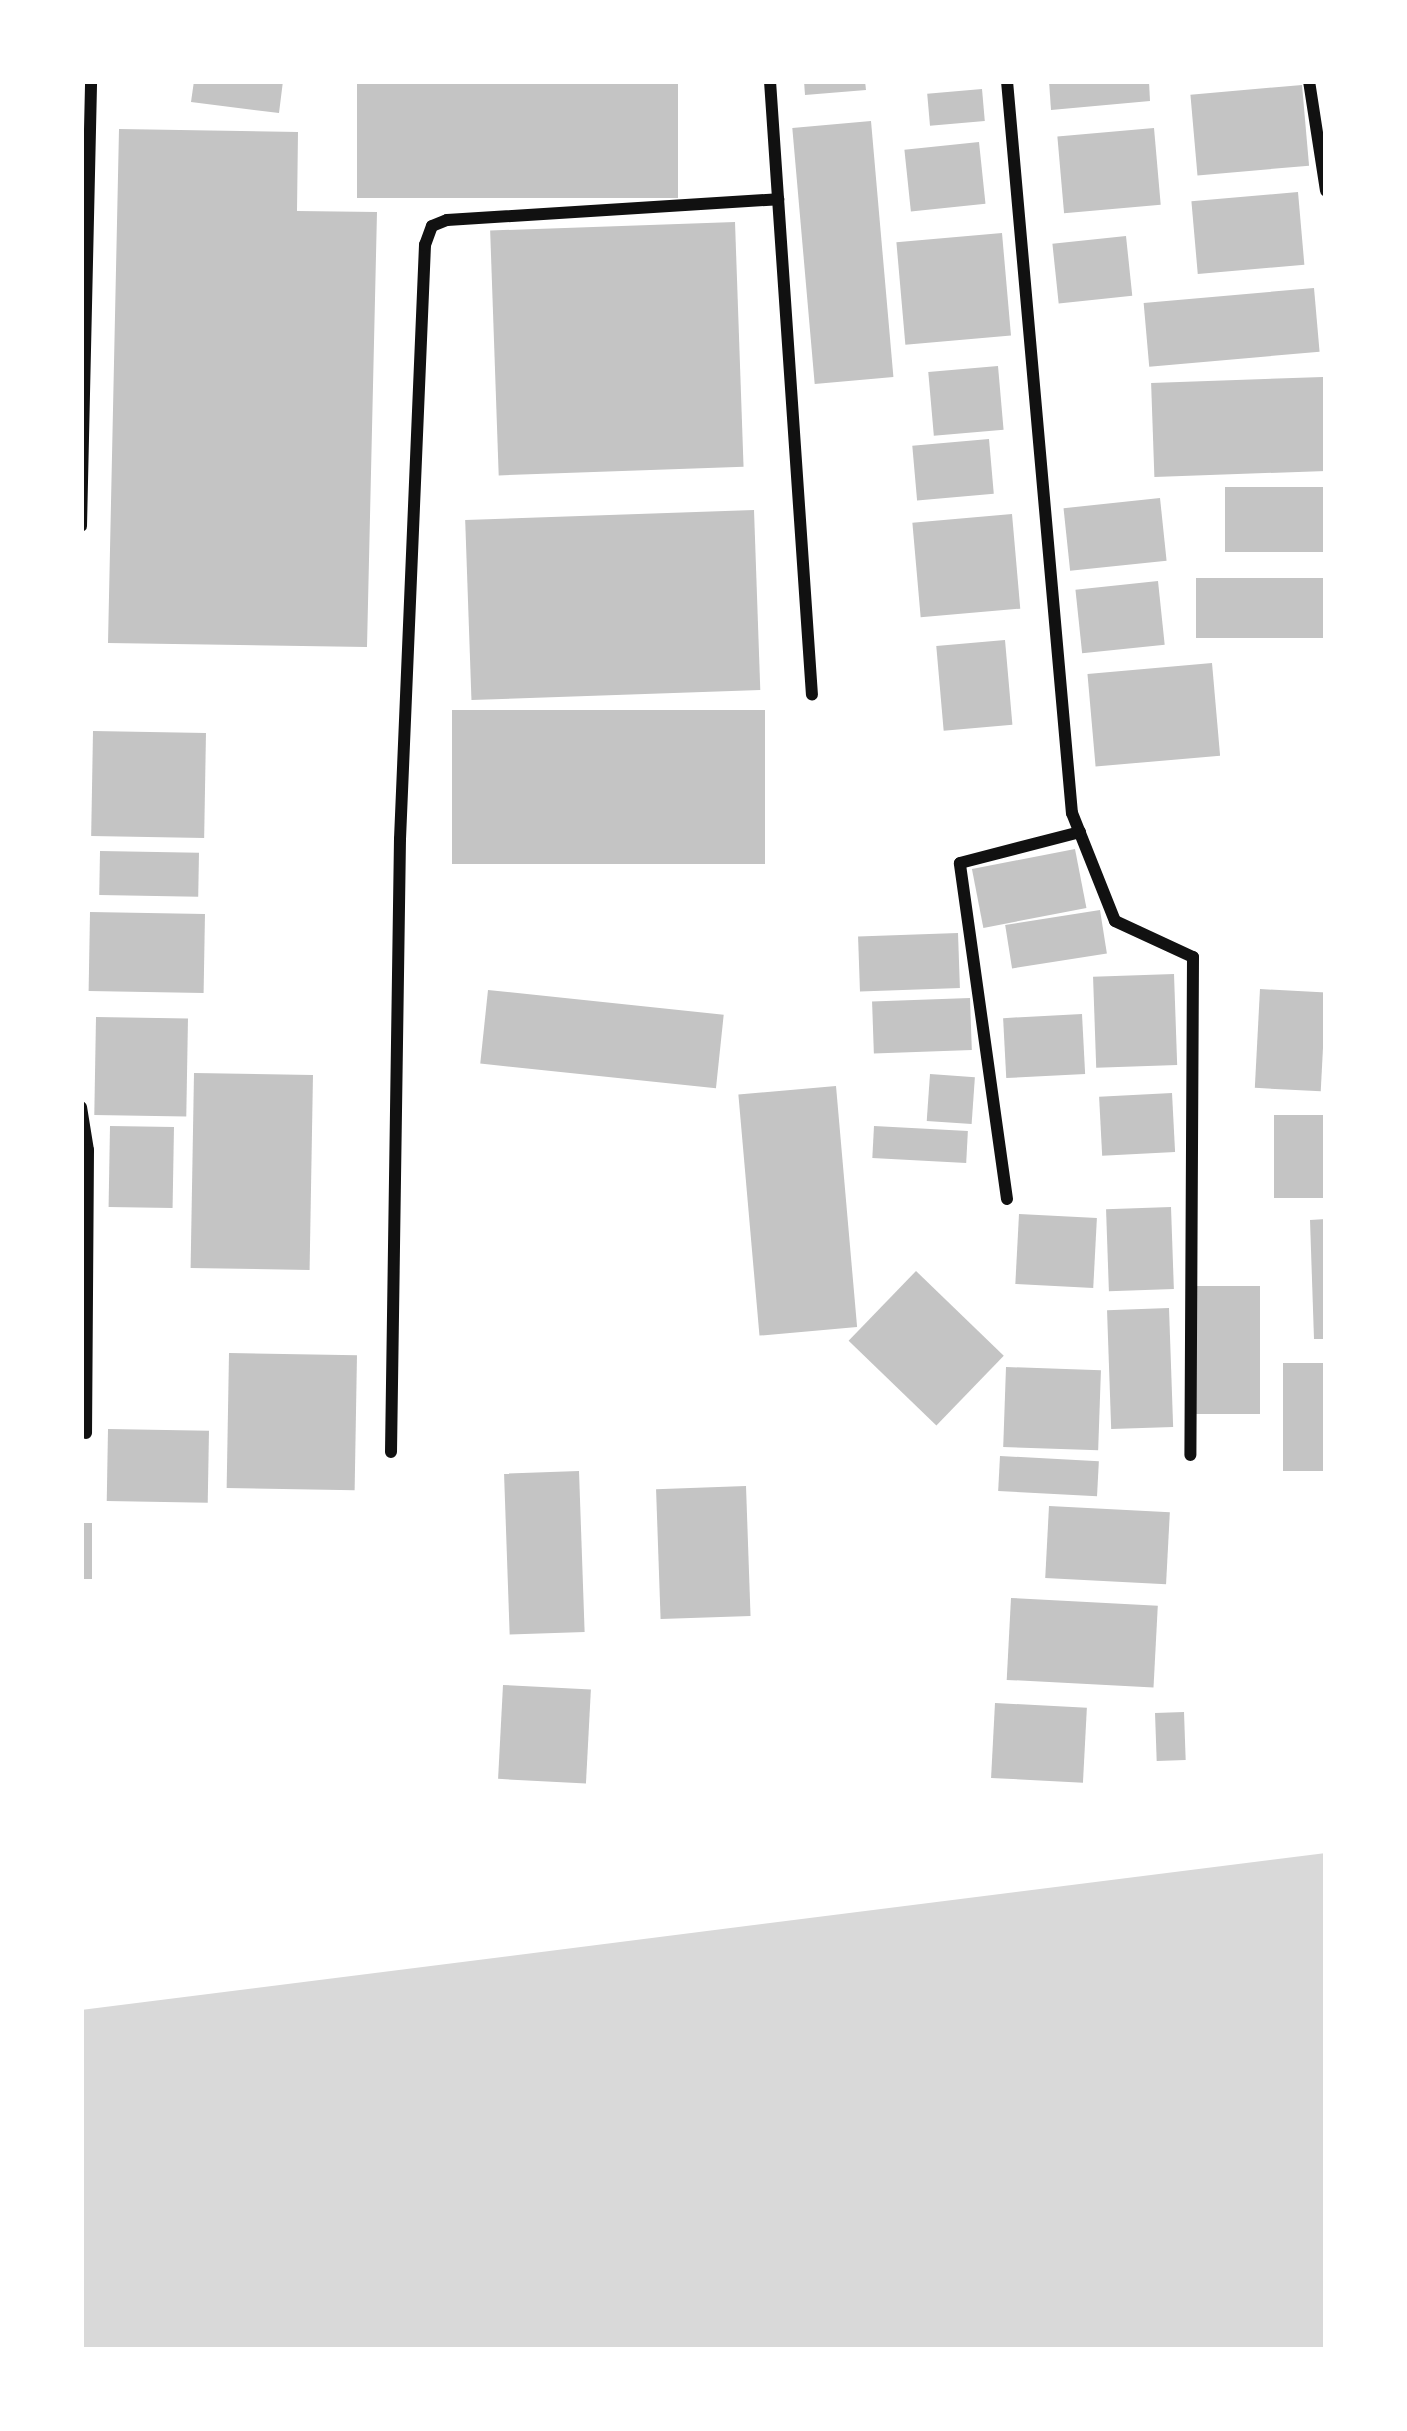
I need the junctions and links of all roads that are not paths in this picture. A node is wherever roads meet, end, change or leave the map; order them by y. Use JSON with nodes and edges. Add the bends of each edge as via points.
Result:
{"nodes":[{"id":1,"x":91,"y":81,"type":"edge"},
{"id":2,"x":770,"y":81,"type":"edge"},
{"id":3,"x":1007,"y":81,"type":"edge"},
{"id":4,"x":1310,"y":81,"type":"edge"},
{"id":5,"x":1326,"y":190,"type":"edge"},
{"id":6,"x":778,"y":199,"type":"junction"},
{"id":7,"x":81,"y":526,"type":"edge"},
{"id":8,"x":812,"y":695,"type":"dead end"},
{"id":9,"x":1080,"y":832,"type":"junction"},
{"id":10,"x":81,"y":1107,"type":"edge"},
{"id":11,"x":1007,"y":1199,"type":"dead end"},
{"id":12,"x":86,"y":1433,"type":"dead end"},
{"id":13,"x":391,"y":1452,"type":"dead end"},
{"id":14,"x":1190,"y":1455,"type":"dead end"}],
"edges":[{"from":1,"to":7,"type":"street"},
{"from":2,"to":6,"type":"street"},
{"from":3,"to":9,"type":"street"},
{"from":4,"to":5,"type":"street"},
{"from":6,"to":8,"type":"street"},
{"from":6,"to":13,"type":"street","via":[[447,220],[432,226],[425,245],[400,839]]},
{"from":9,"to":11,"type":"street","via":[[960,863]]},
{"from":9,"to":14,"type":"street","via":[[1114,922],[1193,957]]},
{"from":10,"to":12,"type":"street","via":[[88,1150]]}]}
